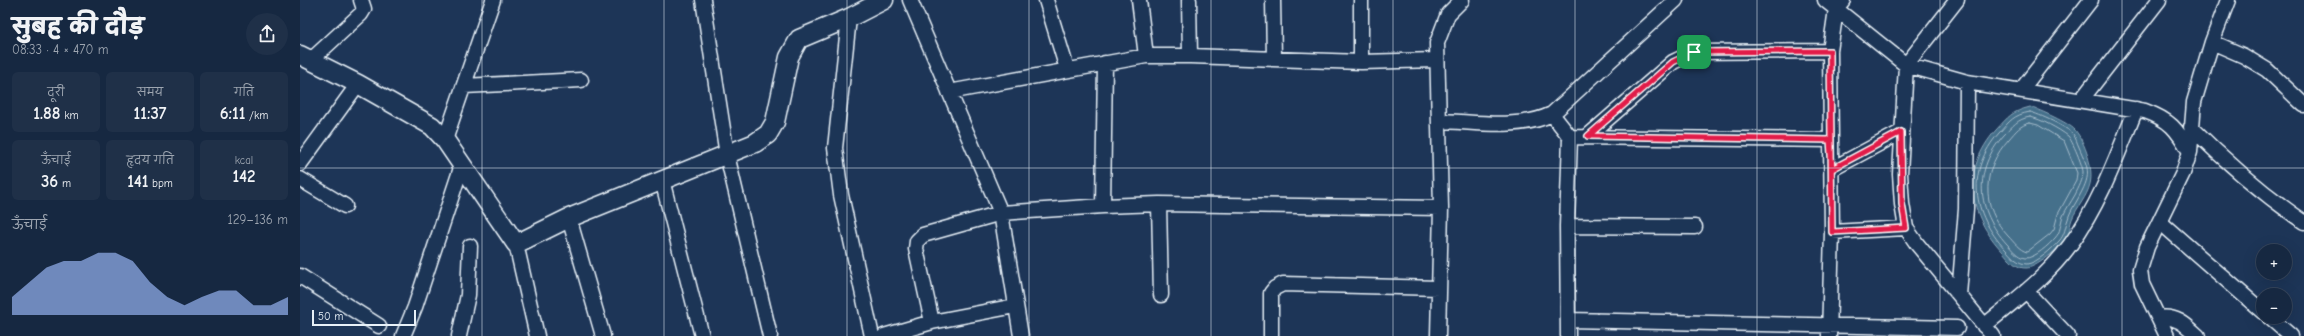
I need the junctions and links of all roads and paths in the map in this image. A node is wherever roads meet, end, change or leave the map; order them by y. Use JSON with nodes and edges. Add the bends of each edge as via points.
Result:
{"nodes":[{"id":1,"x":361,"y":0,"type":"edge"},
{"id":2,"x":493,"y":0,"type":"edge"},
{"id":3,"x":703,"y":0,"type":"edge"},
{"id":4,"x":884,"y":0,"type":"edge"},
{"id":5,"x":910,"y":0,"type":"edge"},
{"id":6,"x":1046,"y":0,"type":"edge"},
{"id":7,"x":1139,"y":0,"type":"edge"},
{"id":8,"x":1189,"y":0,"type":"edge"},
{"id":9,"x":1273,"y":0,"type":"edge"},
{"id":10,"x":1361,"y":0,"type":"edge"},
{"id":11,"x":1462,"y":0,"type":"edge"},
{"id":12,"x":1676,"y":0,"type":"edge"},
{"id":13,"x":1825,"y":0,"type":"edge"},
{"id":14,"x":1957,"y":0,"type":"edge"},
{"id":15,"x":2091,"y":0,"type":"edge"},
{"id":16,"x":2159,"y":0,"type":"edge"},
{"id":17,"x":2228,"y":0,"type":"edge"},
{"id":18,"x":1840,"y":5,"type":"edge"},
{"id":19,"x":849,"y":18,"type":"junction"},
{"id":20,"x":2212,"y":42,"type":"junction"},
{"id":21,"x":1830,"y":51,"type":"junction"},
{"id":22,"x":1146,"y":56,"type":"junction"},
{"id":23,"x":1190,"y":56,"type":"junction"},
{"id":24,"x":305,"y":58,"type":"edge"},
{"id":25,"x":1274,"y":59,"type":"junction"},
{"id":26,"x":1436,"y":60,"type":"junction"},
{"id":27,"x":1105,"y":62,"type":"junction"},
{"id":28,"x":1361,"y":62,"type":"junction"},
{"id":29,"x":1906,"y":65,"type":"junction"},
{"id":30,"x":1066,"y":69,"type":"junction"},
{"id":31,"x":580,"y":80,"type":"dead end"},
{"id":32,"x":1967,"y":82,"type":"junction"},
{"id":33,"x":358,"y":84,"type":"junction"},
{"id":34,"x":464,"y":86,"type":"junction"},
{"id":35,"x":2020,"y":90,"type":"junction"},
{"id":36,"x":949,"y":92,"type":"junction"},
{"id":37,"x":2082,"y":100,"type":"junction"},
{"id":38,"x":2304,"y":105,"type":"edge"},
{"id":39,"x":2136,"y":109,"type":"junction"},
{"id":40,"x":1552,"y":114,"type":"junction"},
{"id":41,"x":1440,"y":121,"type":"junction"},
{"id":42,"x":2191,"y":127,"type":"junction"},
{"id":43,"x":1901,"y":132,"type":"junction"},
{"id":44,"x":1588,"y":136,"type":"junction"},
{"id":45,"x":1570,"y":137,"type":"junction"},
{"id":46,"x":446,"y":140,"type":"junction"},
{"id":47,"x":1830,"y":140,"type":"junction"},
{"id":48,"x":2190,"y":152,"type":"junction"},
{"id":49,"x":727,"y":155,"type":"junction"},
{"id":50,"x":300,"y":164,"type":"edge"},
{"id":51,"x":462,"y":164,"type":"junction"},
{"id":52,"x":1832,"y":169,"type":"junction"},
{"id":53,"x":300,"y":179,"type":"edge"},
{"id":54,"x":662,"y":180,"type":"junction"},
{"id":55,"x":1159,"y":204,"type":"junction"},
{"id":56,"x":345,"y":206,"type":"dead end"},
{"id":57,"x":1103,"y":206,"type":"junction"},
{"id":58,"x":1441,"y":208,"type":"junction"},
{"id":59,"x":1001,"y":213,"type":"junction"},
{"id":60,"x":569,"y":218,"type":"junction"},
{"id":61,"x":2160,"y":222,"type":"junction"},
{"id":62,"x":2304,"y":222,"type":"edge"},
{"id":63,"x":1567,"y":226,"type":"junction"},
{"id":64,"x":1695,"y":227,"type":"dead end"},
{"id":65,"x":1906,"y":228,"type":"junction"},
{"id":66,"x":1832,"y":232,"type":"junction"},
{"id":67,"x":516,"y":244,"type":"junction"},
{"id":68,"x":470,"y":246,"type":"dead end"},
{"id":69,"x":300,"y":276,"type":"edge"},
{"id":70,"x":1439,"y":288,"type":"junction"},
{"id":71,"x":2026,"y":291,"type":"junction"},
{"id":72,"x":1161,"y":295,"type":"dead end"},
{"id":73,"x":1959,"y":295,"type":"junction"},
{"id":74,"x":1015,"y":306,"type":"junction"},
{"id":75,"x":2256,"y":306,"type":"edge"},
{"id":76,"x":2159,"y":318,"type":"junction"},
{"id":77,"x":1568,"y":320,"type":"junction"},
{"id":78,"x":932,"y":322,"type":"junction"},
{"id":79,"x":2277,"y":324,"type":"edge"},
{"id":80,"x":379,"y":326,"type":"dead end"},
{"id":81,"x":1957,"y":328,"type":"dead end"},
{"id":82,"x":1829,"y":331,"type":"edge"},
{"id":83,"x":1989,"y":331,"type":"edge"},
{"id":84,"x":403,"y":336,"type":"edge"},
{"id":85,"x":459,"y":336,"type":"edge"},
{"id":86,"x":537,"y":336,"type":"edge"},
{"id":87,"x":603,"y":336,"type":"edge"},
{"id":88,"x":702,"y":336,"type":"edge"},
{"id":89,"x":770,"y":336,"type":"edge"},
{"id":90,"x":872,"y":336,"type":"edge"},
{"id":91,"x":884,"y":336,"type":"edge"},
{"id":92,"x":1022,"y":336,"type":"edge"},
{"id":93,"x":1271,"y":336,"type":"edge"},
{"id":94,"x":1438,"y":336,"type":"edge"},
{"id":95,"x":1568,"y":336,"type":"edge"},
{"id":96,"x":2068,"y":336,"type":"edge"},
{"id":97,"x":2167,"y":336,"type":"edge"},
{"id":98,"x":2198,"y":336,"type":"edge"},
{"id":99,"x":2291,"y":336,"type":"edge"}],
"edges":[{"from":1,"to":24,"type":"street","via":[[364,9],[362,14]]},
{"from":2,"to":34,"type":"street"},
{"from":3,"to":49,"type":"street"},
{"from":4,"to":19,"type":"street"},
{"from":5,"to":36,"type":"street"},
{"from":6,"to":30,"type":"street"},
{"from":7,"to":22,"type":"street"},
{"from":8,"to":23,"type":"street"},
{"from":9,"to":25,"type":"street"},
{"from":10,"to":28,"type":"street"},
{"from":11,"to":26,"type":"street","via":[[1448,14],[1436,43]]},
{"from":12,"to":40,"type":"street"},
{"from":13,"to":18,"type":"street"},
{"from":14,"to":29,"type":"street"},
{"from":15,"to":35,"type":"street"},
{"from":16,"to":37,"type":"street"},
{"from":17,"to":20,"type":"street"},
{"from":18,"to":21,"type":"street"},
{"from":18,"to":29,"type":"street"},
{"from":19,"to":49,"type":"street","via":[[799,39],[789,57],[775,122],[768,134],[755,143]]},
{"from":19,"to":90,"type":"street","via":[[835,148],[841,195]]},
{"from":20,"to":38,"type":"street","via":[[2244,56],[2267,70]]},
{"from":20,"to":42,"type":"street","via":[[2194,102]]},
{"from":21,"to":44,"type":"street","via":[[1694,52],[1673,62]]},
{"from":21,"to":47,"type":"street"},
{"from":22,"to":23,"type":"street"},
{"from":22,"to":27,"type":"street"},
{"from":23,"to":25,"type":"street"},
{"from":24,"to":33,"type":"street"},
{"from":25,"to":28,"type":"street"},
{"from":26,"to":28,"type":"street"},
{"from":26,"to":41,"type":"street"},
{"from":27,"to":30,"type":"street"},
{"from":27,"to":57,"type":"street"},
{"from":29,"to":32,"type":"street"},
{"from":29,"to":43,"type":"street"},
{"from":30,"to":36,"type":"street"},
{"from":31,"to":34,"type":"street"},
{"from":32,"to":35,"type":"street"},
{"from":32,"to":73,"type":"street","via":[[1966,209]]},
{"from":33,"to":46,"type":"street","via":[[432,126]]},
{"from":33,"to":50,"type":"street"},
{"from":34,"to":46,"type":"street"},
{"from":35,"to":37,"type":"street"},
{"from":36,"to":59,"type":"street"},
{"from":37,"to":39,"type":"street"},
{"from":39,"to":48,"type":"street","via":[[2163,118],[2174,128]]},
{"from":39,"to":71,"type":"street","via":[[2088,219],[2070,246]]},
{"from":40,"to":41,"type":"street","via":[[1542,120],[1521,124]]},
{"from":40,"to":45,"type":"street"},
{"from":41,"to":58,"type":"street"},
{"from":42,"to":48,"type":"street"},
{"from":42,"to":62,"type":"street","via":[[2221,157]]},
{"from":43,"to":52,"type":"street"},
{"from":43,"to":65,"type":"street","via":[[1902,204]]},
{"from":44,"to":45,"type":"street"},
{"from":44,"to":47,"type":"street"},
{"from":45,"to":63,"type":"street"},
{"from":46,"to":51,"type":"street"},
{"from":47,"to":52,"type":"street"},
{"from":48,"to":61,"type":"street","via":[[2184,173]]},
{"from":49,"to":54,"type":"street"},
{"from":49,"to":89,"type":"street"},
{"from":51,"to":67,"type":"street"},
{"from":51,"to":84,"type":"street"},
{"from":52,"to":66,"type":"street"},
{"from":53,"to":56,"type":"street"},
{"from":54,"to":60,"type":"street"},
{"from":54,"to":88,"type":"street"},
{"from":55,"to":57,"type":"street"},
{"from":55,"to":58,"type":"street"},
{"from":55,"to":72,"type":"street"},
{"from":57,"to":59,"type":"street"},
{"from":58,"to":70,"type":"street"},
{"from":59,"to":74,"type":"street","via":[[1016,296]]},
{"from":59,"to":78,"type":"street","via":[[923,235],[917,241],[916,249]]},
{"from":60,"to":67,"type":"street"},
{"from":60,"to":87,"type":"street"},
{"from":61,"to":75,"type":"street"},
{"from":61,"to":76,"type":"street","via":[[2147,247],[2140,270],[2142,284]]},
{"from":63,"to":64,"type":"street"},
{"from":63,"to":77,"type":"street"},
{"from":65,"to":66,"type":"street"},
{"from":65,"to":73,"type":"street"},
{"from":66,"to":82,"type":"street"},
{"from":67,"to":86,"type":"street"},
{"from":68,"to":85,"type":"street","via":[[468,295]]},
{"from":69,"to":80,"type":"street"},
{"from":70,"to":93,"type":"street","via":[[1283,284],[1271,293]]},
{"from":70,"to":94,"type":"street"},
{"from":71,"to":83,"type":"street"},
{"from":71,"to":96,"type":"street"},
{"from":73,"to":83,"type":"street"},
{"from":74,"to":78,"type":"street"},
{"from":74,"to":92,"type":"street"},
{"from":76,"to":97,"type":"street"},
{"from":76,"to":98,"type":"street","via":[[2167,316],[2176,319]]},
{"from":77,"to":82,"type":"street"},
{"from":77,"to":95,"type":"street"},
{"from":78,"to":91,"type":"street"},
{"from":79,"to":99,"type":"street"},
{"from":81,"to":82,"type":"street"}]}
